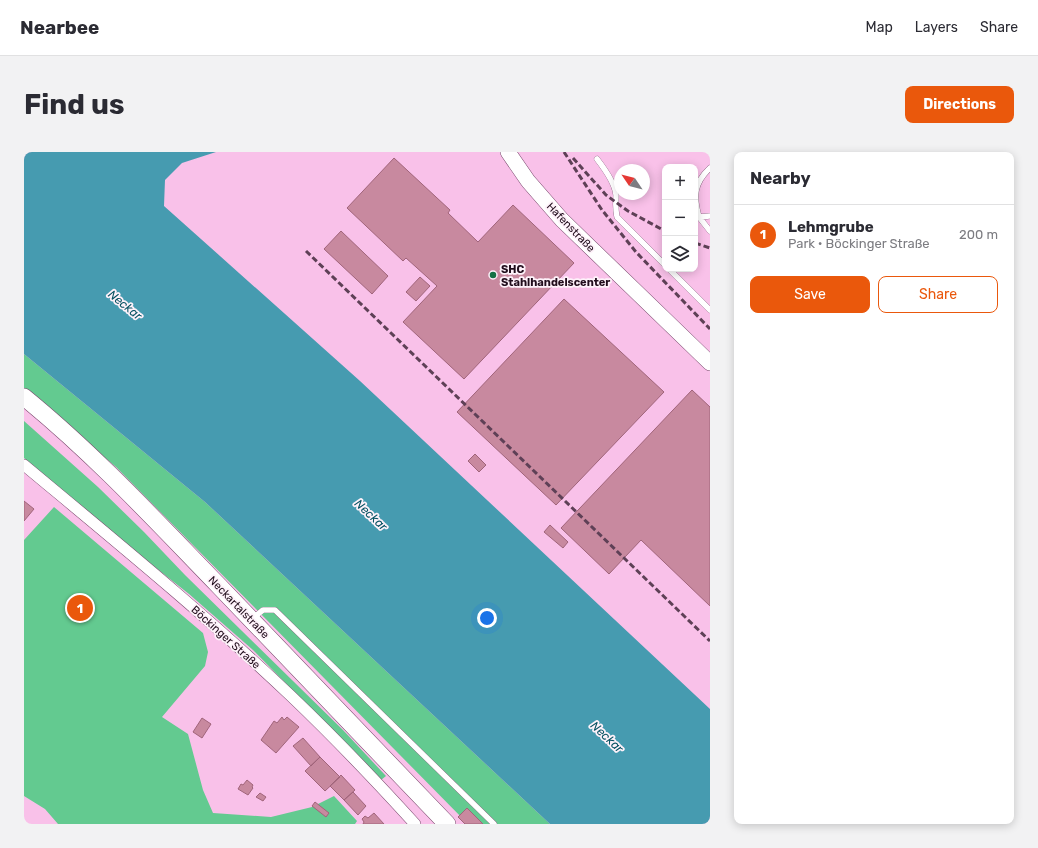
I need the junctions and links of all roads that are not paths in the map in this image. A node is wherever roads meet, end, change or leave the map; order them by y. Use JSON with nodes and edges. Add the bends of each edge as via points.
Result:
{"nodes":[{"id":1,"x":508,"y":152,"type":"edge"},
{"id":2,"x":597,"y":159,"type":"dead end"},
{"id":3,"x":710,"y":168,"type":"edge"},
{"id":4,"x":710,"y":216,"type":"edge"},
{"id":5,"x":699,"y":217,"type":"junction"},
{"id":6,"x":710,"y":231,"type":"edge"},
{"id":7,"x":662,"y":262,"type":"edge"},
{"id":8,"x":672,"y":272,"type":"edge"},
{"id":9,"x":710,"y":310,"type":"edge"},
{"id":10,"x":710,"y":363,"type":"edge"},
{"id":11,"x":24,"y":397,"type":"edge"},
{"id":12,"x":24,"y":465,"type":"edge"},
{"id":13,"x":251,"y":620,"type":"junction"},
{"id":14,"x":415,"y":824,"type":"edge"},
{"id":15,"x":447,"y":824,"type":"edge"},
{"id":16,"x":494,"y":824,"type":"edge"}],
"edges":[{"from":1,"to":10,"type":"main road","name":"Hafenstraße","via":[[528,181],[562,220]]},
{"from":2,"to":7,"type":"lane","via":[[607,172],[616,194],[614,207],[617,217]]},
{"from":3,"to":5,"type":"lane","via":[[697,186],[695,204]]},
{"from":4,"to":5,"type":"lane"},
{"from":5,"to":6,"type":"lane"},
{"from":8,"to":9,"type":"lane"},
{"from":11,"to":13,"type":"main road","name":"Neckartalstraße","via":[[65,431]]},
{"from":12,"to":14,"type":"street","name":"Böckinger Straße","via":[[211,623],[291,696]]},
{"from":13,"to":15,"type":"main road","name":"Neckartalstraße"},
{"from":13,"to":16,"type":"lane","via":[[263,610],[275,610]]}]}
